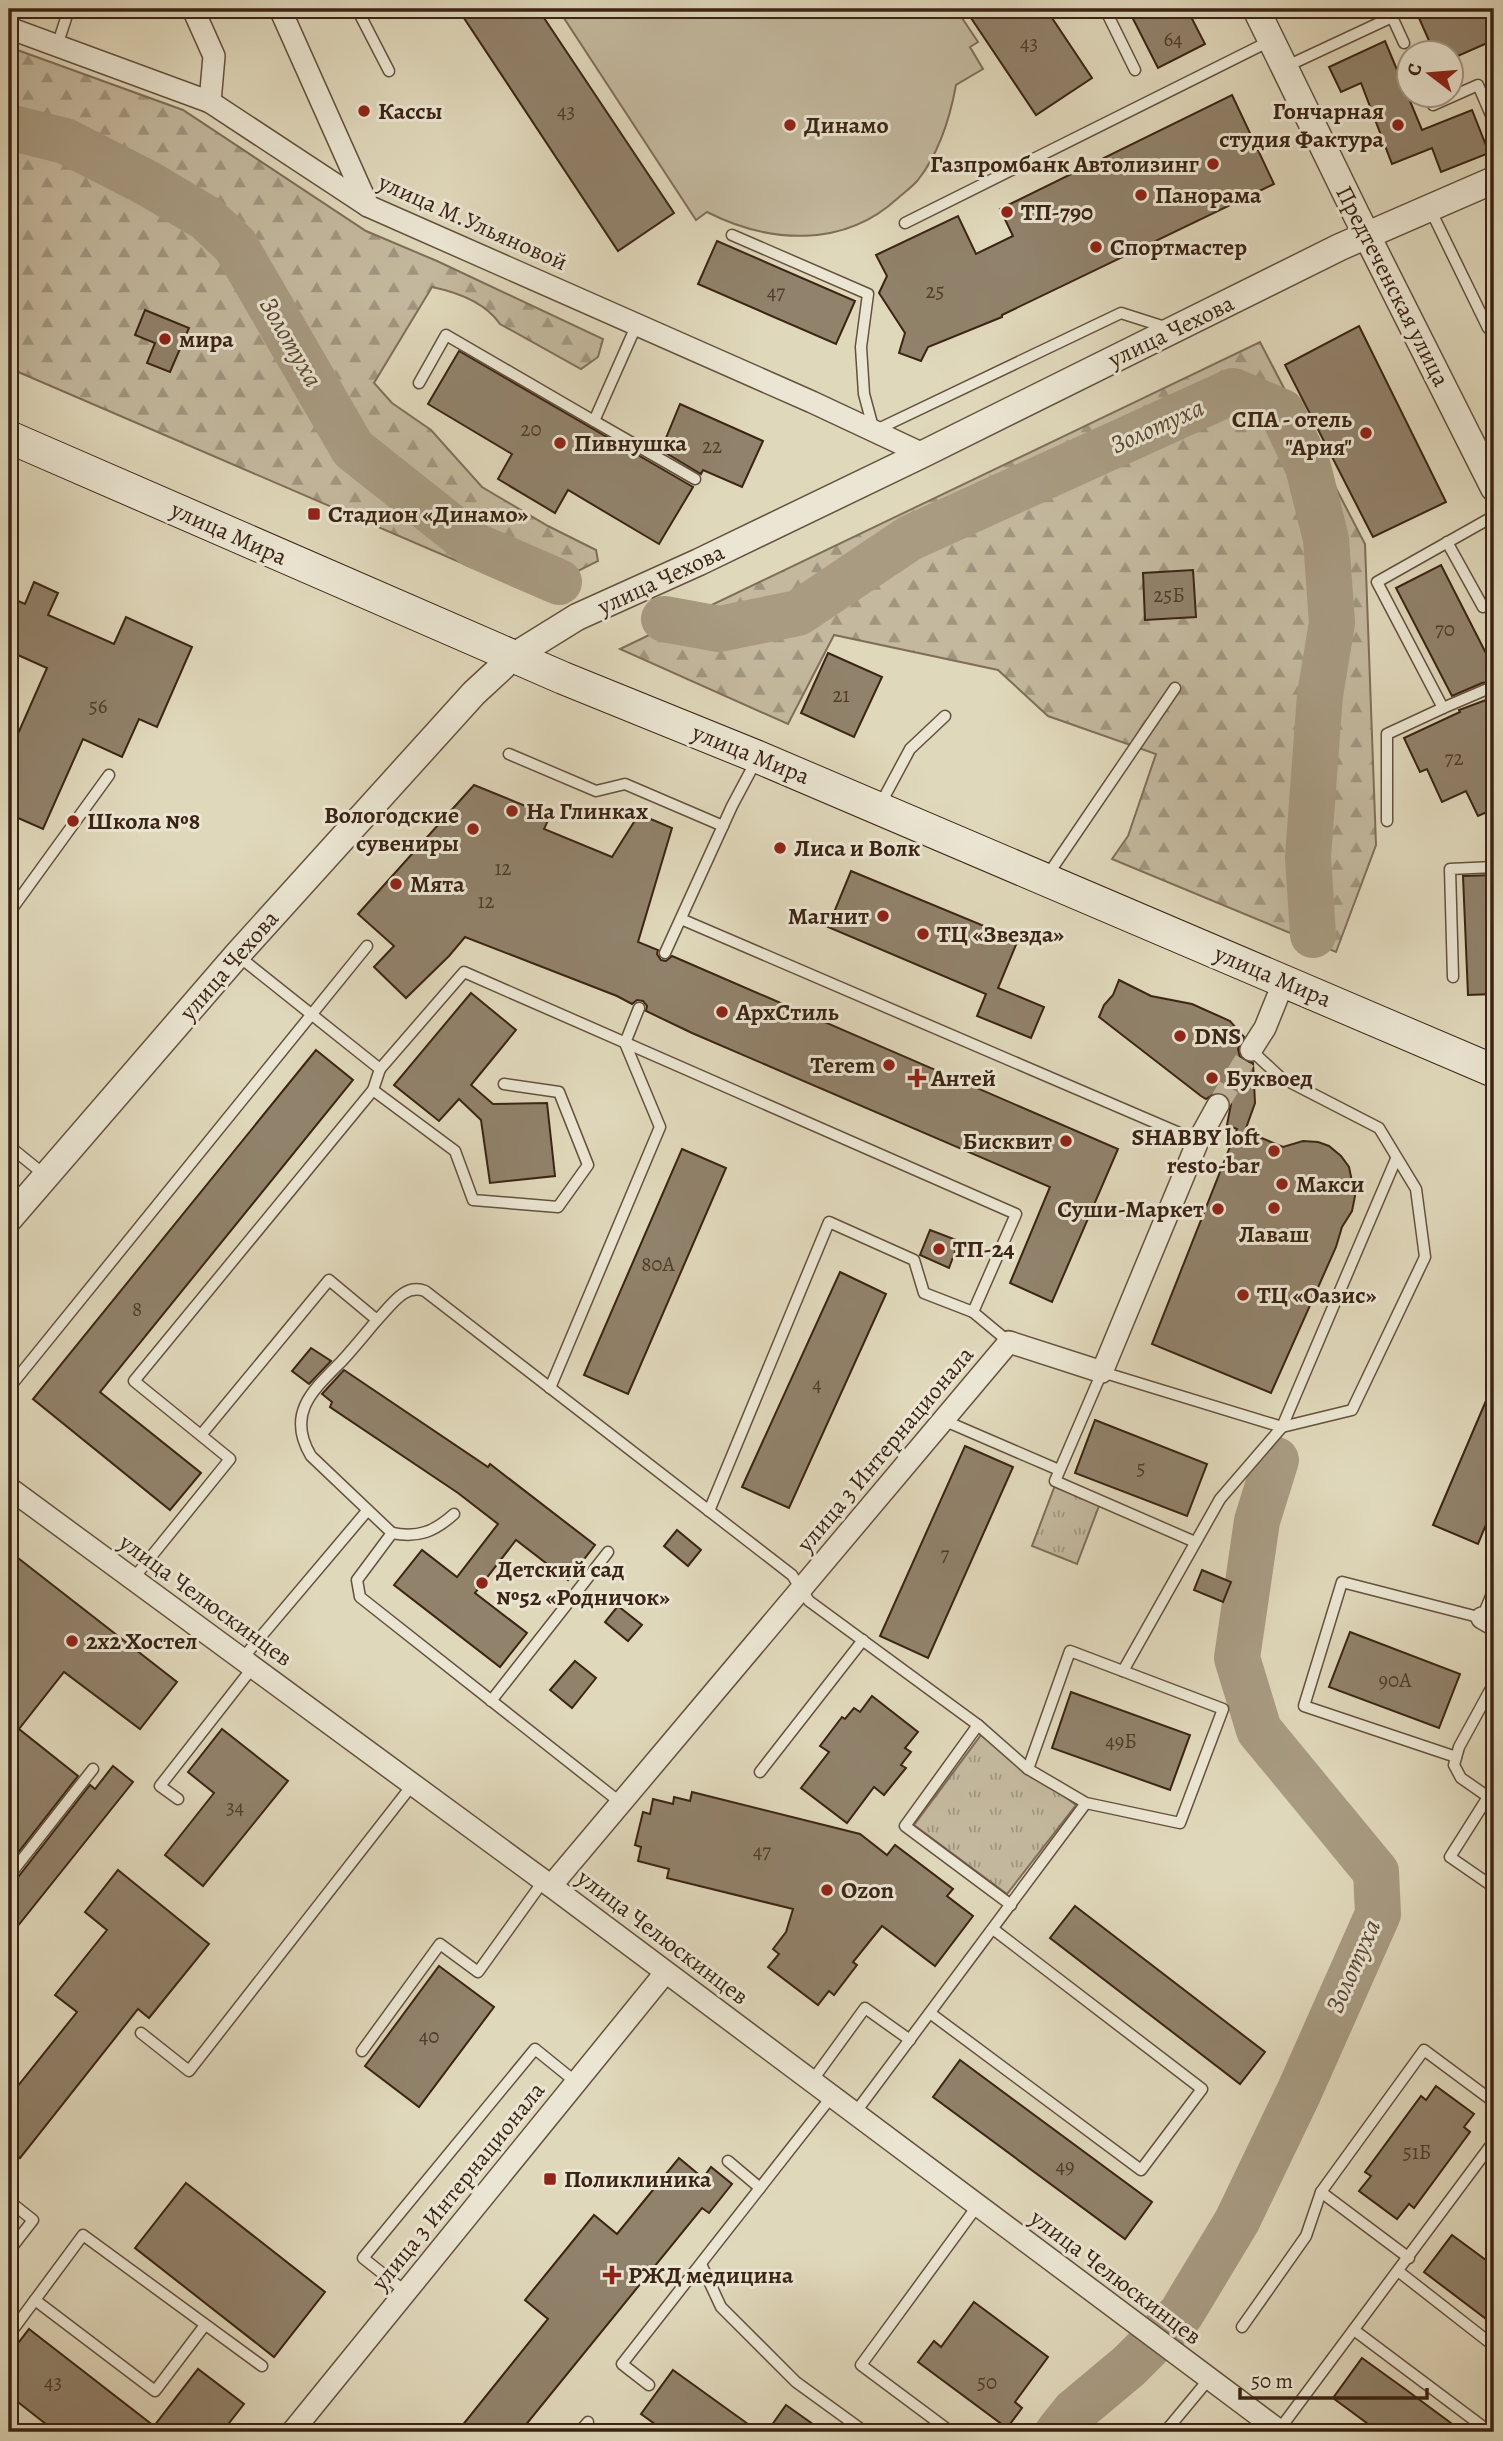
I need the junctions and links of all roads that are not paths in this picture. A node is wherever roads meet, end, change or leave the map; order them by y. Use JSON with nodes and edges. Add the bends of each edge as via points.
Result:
{"nodes":[{"id":1,"x":69,"y":9,"type":"edge"},
{"id":2,"x":193,"y":9,"type":"edge"},
{"id":3,"x":280,"y":9,"type":"edge"},
{"id":4,"x":357,"y":9,"type":"edge"},
{"id":5,"x":1105,"y":9,"type":"edge"},
{"id":6,"x":1256,"y":9,"type":"edge"},
{"id":7,"x":9,"y":28,"type":"edge"},
{"id":8,"x":1402,"y":38,"type":"edge"},
{"id":9,"x":1272,"y":40,"type":"junction"},
{"id":10,"x":57,"y":46,"type":"junction"},
{"id":11,"x":1285,"y":67,"type":"junction"},
{"id":12,"x":1135,"y":70,"type":"dead end"},
{"id":13,"x":390,"y":71,"type":"dead end"},
{"id":14,"x":1464,"y":91,"type":"edge"},
{"id":15,"x":210,"y":102,"type":"junction"},
{"id":16,"x":1494,"y":122,"type":"edge"},
{"id":17,"x":1494,"y":180,"type":"edge"},
{"id":18,"x":368,"y":206,"type":"junction"},
{"id":19,"x":1430,"y":209,"type":"junction"},
{"id":20,"x":905,"y":223,"type":"dead end"},
{"id":21,"x":732,"y":235,"type":"dead end"},
{"id":22,"x":1367,"y":236,"type":"junction"},
{"id":23,"x":637,"y":324,"type":"junction"},
{"id":24,"x":1494,"y":325,"type":"edge"},
{"id":25,"x":1174,"y":330,"type":"junction"},
{"id":26,"x":419,"y":383,"type":"dead end"},
{"id":27,"x":594,"y":421,"type":"junction"},
{"id":28,"x":874,"y":431,"type":"junction"},
{"id":29,"x":9,"y":437,"type":"edge"},
{"id":30,"x":923,"y":454,"type":"junction"},
{"id":31,"x":695,"y":479,"type":"dead end"},
{"id":32,"x":1494,"y":488,"type":"edge"},
{"id":33,"x":1494,"y":516,"type":"edge"},
{"id":34,"x":1447,"y":542,"type":"junction"},
{"id":35,"x":1483,"y":607,"type":"dead end"},
{"id":36,"x":514,"y":656,"type":"junction"},
{"id":37,"x":1175,"y":688,"type":"dead end"},
{"id":38,"x":1494,"y":689,"type":"edge"},
{"id":39,"x":1443,"y":708,"type":"junction"},
{"id":40,"x":945,"y":716,"type":"dead end"},
{"id":41,"x":509,"y":754,"type":"dead end"},
{"id":42,"x":758,"y":757,"type":"junction"},
{"id":43,"x":109,"y":775,"type":"dead end"},
{"id":44,"x":878,"y":808,"type":"junction"},
{"id":45,"x":1387,"y":821,"type":"dead end"},
{"id":46,"x":723,"y":826,"type":"junction"},
{"id":47,"x":1494,"y":867,"type":"edge"},
{"id":48,"x":1045,"y":879,"type":"junction"},
{"id":49,"x":9,"y":913,"type":"edge"},
{"id":50,"x":681,"y":919,"type":"junction"},
{"id":51,"x":367,"y":946,"type":"dead end"},
{"id":52,"x":665,"y":953,"type":"dead end"},
{"id":53,"x":237,"y":954,"type":"junction"},
{"id":54,"x":1453,"y":977,"type":"dead end"},
{"id":55,"x":1284,"y":981,"type":"junction"},
{"id":56,"x":639,"y":1008,"type":"dead end"},
{"id":57,"x":313,"y":1015,"type":"junction"},
{"id":58,"x":625,"y":1043,"type":"junction"},
{"id":59,"x":1251,"y":1050,"type":"joint"},
{"id":60,"x":380,"y":1069,"type":"junction"},
{"id":61,"x":1494,"y":1071,"type":"edge"},
{"id":62,"x":504,"y":1084,"type":"dead end"},
{"id":63,"x":373,"y":1090,"type":"junction"},
{"id":64,"x":1218,"y":1105,"type":"tunnel mouth"},
{"id":65,"x":1198,"y":1141,"type":"junction"},
{"id":66,"x":9,"y":1146,"type":"edge"},
{"id":67,"x":1396,"y":1159,"type":"junction"},
{"id":68,"x":46,"y":1176,"type":"junction"},
{"id":69,"x":9,"y":1219,"type":"edge"},
{"id":70,"x":973,"y":1312,"type":"junction"},
{"id":71,"x":377,"y":1320,"type":"junction"},
{"id":72,"x":1009,"y":1342,"type":"junction"},
{"id":73,"x":1102,"y":1372,"type":"junction"},
{"id":74,"x":9,"y":1388,"type":"edge"},
{"id":75,"x":550,"y":1388,"type":"junction"},
{"id":76,"x":943,"y":1420,"type":"junction"},
{"id":77,"x":1282,"y":1427,"type":"junction"},
{"id":78,"x":201,"y":1435,"type":"junction"},
{"id":79,"x":1059,"y":1471,"type":"junction"},
{"id":80,"x":9,"y":1488,"type":"edge"},
{"id":81,"x":367,"y":1511,"type":"junction"},
{"id":82,"x":709,"y":1511,"type":"junction"},
{"id":83,"x":454,"y":1514,"type":"dead end"},
{"id":84,"x":392,"y":1533,"type":"junction"},
{"id":85,"x":1195,"y":1542,"type":"junction"},
{"id":86,"x":608,"y":1552,"type":"dead end"},
{"id":87,"x":134,"y":1579,"type":"junction"},
{"id":88,"x":801,"y":1589,"type":"junction"},
{"id":89,"x":1494,"y":1589,"type":"edge"},
{"id":90,"x":1488,"y":1622,"type":"edge"},
{"id":91,"x":863,"y":1640,"type":"junction"},
{"id":92,"x":247,"y":1663,"type":"junction"},
{"id":93,"x":1123,"y":1671,"type":"junction"},
{"id":94,"x":1494,"y":1683,"type":"edge"},
{"id":95,"x":491,"y":1701,"type":"junction"},
{"id":96,"x":978,"y":1726,"type":"junction"},
{"id":97,"x":1456,"y":1757,"type":"junction"},
{"id":98,"x":93,"y":1769,"type":"dead end"},
{"id":99,"x":1028,"y":1769,"type":"junction"},
{"id":100,"x":760,"y":1772,"type":"dead end"},
{"id":101,"x":413,"y":1784,"type":"junction"},
{"id":102,"x":178,"y":1799,"type":"dead end"},
{"id":103,"x":1491,"y":1799,"type":"edge"},
{"id":104,"x":621,"y":1803,"type":"junction"},
{"id":105,"x":1086,"y":1803,"type":"junction"},
{"id":106,"x":9,"y":1876,"type":"edge"},
{"id":107,"x":547,"y":1883,"type":"junction"},
{"id":108,"x":1492,"y":1886,"type":"dead end"},
{"id":109,"x":1011,"y":1905,"type":"junction"},
{"id":110,"x":993,"y":1929,"type":"junction"},
{"id":111,"x":665,"y":1973,"type":"junction"},
{"id":112,"x":930,"y":2013,"type":"junction"},
{"id":113,"x":141,"y":2032,"type":"dead end"},
{"id":114,"x":910,"y":2040,"type":"junction"},
{"id":115,"x":362,"y":2051,"type":"dead end"},
{"id":116,"x":812,"y":2081,"type":"junction"},
{"id":117,"x":577,"y":2083,"type":"junction"},
{"id":118,"x":832,"y":2096,"type":"junction"},
{"id":119,"x":1494,"y":2102,"type":"edge"},
{"id":120,"x":855,"y":2113,"type":"junction"},
{"id":121,"x":1494,"y":2141,"type":"edge"},
{"id":122,"x":728,"y":2161,"type":"dead end"},
{"id":123,"x":760,"y":2188,"type":"junction"},
{"id":124,"x":1321,"y":2192,"type":"junction"},
{"id":125,"x":9,"y":2202,"type":"edge"},
{"id":126,"x":978,"y":2205,"type":"junction"},
{"id":127,"x":9,"y":2251,"type":"edge"},
{"id":128,"x":1409,"y":2258,"type":"junction"},
{"id":129,"x":701,"y":2263,"type":"junction"},
{"id":130,"x":1398,"y":2271,"type":"junction"},
{"id":131,"x":406,"y":2292,"type":"junction"},
{"id":132,"x":35,"y":2300,"type":"junction"},
{"id":133,"x":205,"y":2325,"type":"junction"},
{"id":134,"x":1242,"y":2326,"type":"dead end"},
{"id":135,"x":1354,"y":2330,"type":"junction"},
{"id":136,"x":9,"y":2335,"type":"edge"},
{"id":137,"x":1494,"y":2346,"type":"edge"},
{"id":138,"x":262,"y":2365,"type":"dead end"},
{"id":139,"x":1209,"y":2379,"type":"junction"},
{"id":140,"x":649,"y":2385,"type":"dead end"},
{"id":141,"x":588,"y":2422,"type":"dead end"},
{"id":142,"x":303,"y":2428,"type":"edge"},
{"id":143,"x":1280,"y":2431,"type":"edge"},
{"id":144,"x":579,"y":2432,"type":"edge"},
{"id":145,"x":864,"y":2432,"type":"edge"},
{"id":146,"x":951,"y":2432,"type":"edge"},
{"id":147,"x":1166,"y":2432,"type":"edge"},
{"id":148,"x":1490,"y":2432,"type":"edge"}],
"edges":[{"from":1,"to":10,"type":"lane"},
{"from":2,"to":15,"type":"street","via":[[215,56]]},
{"from":3,"to":18,"type":"street"},
{"from":4,"to":13,"type":"lane"},
{"from":5,"to":12,"type":"lane"},
{"from":6,"to":9,"type":"street","name":"Предтеченская улица"},
{"from":7,"to":10,"type":"street","name":"улица М.Ульяновой"},
{"from":8,"to":11,"type":"lane","via":[[1392,17]]},
{"from":9,"to":11,"type":"street","name":"Предтеченская улица"},
{"from":9,"to":20,"type":"lane"},
{"from":10,"to":15,"type":"street","name":"улица М.Ульяновой"},
{"from":11,"to":22,"type":"street","name":"Предтеченская улица"},
{"from":14,"to":16,"type":"lane","via":[[1478,85]]},
{"from":15,"to":18,"type":"street","name":"улица М.Ульяновой"},
{"from":17,"to":19,"type":"street","name":"улица Чехова"},
{"from":18,"to":23,"type":"street","name":"улица М.Ульяновой"},
{"from":19,"to":22,"type":"street","name":"улица Чехова"},
{"from":19,"to":24,"type":"lane","via":[[1488,328]]},
{"from":21,"to":28,"type":"lane","via":[[868,294],[861,347],[864,394]]},
{"from":22,"to":25,"type":"street","name":"улица Чехова"},
{"from":22,"to":32,"type":"street","name":"Предтеченская улица"},
{"from":23,"to":27,"type":"lane"},
{"from":23,"to":28,"type":"street","name":"улица М.Ульяновой"},
{"from":25,"to":28,"type":"lane","via":[[1121,313]]},
{"from":25,"to":30,"type":"street","name":"улица Чехова"},
{"from":26,"to":27,"type":"lane","via":[[446,335]]},
{"from":27,"to":31,"type":"lane"},
{"from":28,"to":30,"type":"street","name":"улица М.Ульяновой"},
{"from":29,"to":36,"type":"main road","name":"улица Мира"},
{"from":30,"to":36,"type":"street","name":"улица Чехова","via":[[577,617]]},
{"from":33,"to":34,"type":"lane"},
{"from":34,"to":35,"type":"lane"},
{"from":34,"to":39,"type":"lane","via":[[1377,582]]},
{"from":36,"to":42,"type":"main road","name":"улица Мира"},
{"from":36,"to":53,"type":"street","name":"улица Чехова","via":[[474,692]]},
{"from":37,"to":48,"type":"lane"},
{"from":38,"to":39,"type":"lane"},
{"from":39,"to":45,"type":"lane","via":[[1387,734]]},
{"from":40,"to":44,"type":"lane","via":[[910,749]]},
{"from":41,"to":46,"type":"lane","via":[[596,791],[625,784]]},
{"from":42,"to":44,"type":"main road","name":"улица Мира"},
{"from":42,"to":46,"type":"lane"},
{"from":43,"to":49,"type":"lane"},
{"from":44,"to":48,"type":"main road","name":"улица Мира"},
{"from":46,"to":50,"type":"lane"},
{"from":47,"to":54,"type":"lane","via":[[1450,869]]},
{"from":48,"to":55,"type":"main road","name":"улица Мира"},
{"from":50,"to":52,"type":"lane"},
{"from":50,"to":65,"type":"lane"},
{"from":51,"to":57,"type":"lane"},
{"from":53,"to":57,"type":"lane"},
{"from":53,"to":68,"type":"street","name":"улица Чехова"},
{"from":55,"to":59,"type":"street"},
{"from":55,"to":61,"type":"main road","name":"улица Мира"},
{"from":56,"to":58,"type":"lane"},
{"from":57,"to":60,"type":"lane"},
{"from":57,"to":74,"type":"lane"},
{"from":58,"to":60,"type":"lane","via":[[464,972]]},
{"from":58,"to":70,"type":"lane","via":[[1016,1214]]},
{"from":58,"to":75,"type":"lane","via":[[660,1126]]},
{"from":59,"to":67,"type":"lane","via":[[1280,1077],[1379,1128]]},
{"from":60,"to":63,"type":"lane"},
{"from":62,"to":63,"type":"lane","via":[[559,1093],[588,1165],[558,1207],[473,1200],[455,1151]]},
{"from":63,"to":78,"type":"lane","via":[[134,1381]]},
{"from":64,"to":65,"type":"street"},
{"from":65,"to":73,"type":"street"},
{"from":66,"to":68,"type":"lane"},
{"from":67,"to":77,"type":"lane"},
{"from":67,"to":77,"type":"lane","via":[[1416,1189],[1425,1257],[1352,1410]]},
{"from":68,"to":69,"type":"street","name":"улица Чехова"},
{"from":70,"to":72,"type":"lane"},
{"from":70,"to":82,"type":"lane","via":[[924,1293],[914,1260],[830,1222]]},
{"from":71,"to":75,"type":"lane","via":[[402,1293],[425,1291]]},
{"from":71,"to":78,"type":"lane","via":[[329,1280]]},
{"from":71,"to":81,"type":"lane","via":[[313,1391],[303,1407],[300,1425],[312,1456]]},
{"from":72,"to":73,"type":"street","name":"улица 3 Интернационала"},
{"from":72,"to":76,"type":"street","name":"улица 3 Интернационала"},
{"from":73,"to":77,"type":"lane"},
{"from":73,"to":79,"type":"lane"},
{"from":75,"to":82,"type":"lane"},
{"from":76,"to":79,"type":"lane"},
{"from":76,"to":88,"type":"street","name":"улица 3 Интернационала"},
{"from":77,"to":85,"type":"lane","via":[[1220,1499]]},
{"from":78,"to":87,"type":"lane","via":[[230,1459]]},
{"from":79,"to":85,"type":"lane","via":[[1055,1481]]},
{"from":80,"to":87,"type":"street","name":"улица Челюскинцев"},
{"from":81,"to":84,"type":"lane"},
{"from":81,"to":92,"type":"lane"},
{"from":82,"to":88,"type":"lane","via":[[792,1575]]},
{"from":83,"to":84,"type":"lane","via":[[424,1534]]},
{"from":84,"to":95,"type":"lane","via":[[357,1580],[360,1597]]},
{"from":85,"to":93,"type":"lane"},
{"from":86,"to":95,"type":"lane"},
{"from":87,"to":92,"type":"street","name":"улица Челюскинцев"},
{"from":88,"to":91,"type":"lane","via":[[809,1601]]},
{"from":88,"to":104,"type":"street","name":"улица 3 Интернационала"},
{"from":89,"to":90,"type":"lane"},
{"from":90,"to":97,"type":"lane","via":[[1342,1583],[1304,1706]]},
{"from":91,"to":96,"type":"lane"},
{"from":91,"to":100,"type":"lane"},
{"from":92,"to":101,"type":"street","name":"улица Челюскинцев"},
{"from":92,"to":102,"type":"lane","via":[[160,1786]]},
{"from":93,"to":99,"type":"lane","via":[[1070,1651]]},
{"from":93,"to":105,"type":"lane","via":[[1223,1709],[1180,1823]]},
{"from":94,"to":97,"type":"lane"},
{"from":95,"to":104,"type":"lane"},
{"from":96,"to":99,"type":"lane"},
{"from":96,"to":109,"type":"lane","via":[[905,1826]]},
{"from":97,"to":103,"type":"lane","via":[[1454,1765],[1461,1778]]},
{"from":98,"to":106,"type":"lane"},
{"from":99,"to":105,"type":"lane"},
{"from":101,"to":107,"type":"street","name":"улица Челюскинцев"},
{"from":101,"to":113,"type":"lane","via":[[189,2071]]},
{"from":103,"to":108,"type":"lane","via":[[1450,1857]]},
{"from":104,"to":107,"type":"street","name":"улица 3 Интернационала"},
{"from":105,"to":109,"type":"lane"},
{"from":107,"to":111,"type":"street","name":"улица Челюскинцев"},
{"from":107,"to":115,"type":"lane","via":[[478,1972],[440,1944]]},
{"from":109,"to":110,"type":"lane"},
{"from":110,"to":112,"type":"lane"},
{"from":110,"to":112,"type":"lane","via":[[1202,2089],[1141,2170]]},
{"from":111,"to":116,"type":"street","name":"улица Челюскинцев"},
{"from":111,"to":117,"type":"street","name":"улица 3 Интернационала"},
{"from":112,"to":114,"type":"lane"},
{"from":114,"to":116,"type":"lane","via":[[865,2008]]},
{"from":114,"to":120,"type":"lane"},
{"from":116,"to":118,"type":"street","name":"улица Челюскинцев"},
{"from":117,"to":131,"type":"street","name":"улица 3 Интернационала"},
{"from":117,"to":131,"type":"lane","via":[[535,2049],[363,2258]]},
{"from":118,"to":120,"type":"street","name":"улица Челюскинцев"},
{"from":118,"to":123,"type":"lane"},
{"from":119,"to":124,"type":"lane","via":[[1424,2050]]},
{"from":120,"to":126,"type":"street","name":"улица Челюскинцев"},
{"from":121,"to":128,"type":"lane"},
{"from":122,"to":123,"type":"lane"},
{"from":123,"to":129,"type":"lane"},
{"from":124,"to":128,"type":"lane"},
{"from":124,"to":134,"type":"lane","via":[[1306,2235]]},
{"from":125,"to":127,"type":"lane","via":[[33,2220]]},
{"from":126,"to":139,"type":"street","name":"улица Челюскинцев"},
{"from":126,"to":146,"type":"lane","via":[[860,2365]]},
{"from":128,"to":130,"type":"lane"},
{"from":129,"to":140,"type":"lane","via":[[622,2364]]},
{"from":129,"to":145,"type":"lane","via":[[722,2307],[796,2382]]},
{"from":130,"to":135,"type":"lane"},
{"from":130,"to":137,"type":"lane"},
{"from":131,"to":142,"type":"street","name":"улица 3 Интернационала"},
{"from":132,"to":133,"type":"lane","via":[[83,2235]]},
{"from":132,"to":133,"type":"lane","via":[[155,2391]]},
{"from":132,"to":136,"type":"lane"},
{"from":133,"to":138,"type":"lane"},
{"from":135,"to":143,"type":"lane"},
{"from":135,"to":148,"type":"lane"},
{"from":139,"to":143,"type":"street","name":"улица Челюскинцев"},
{"from":139,"to":147,"type":"lane"},
{"from":141,"to":144,"type":"lane"}]}
